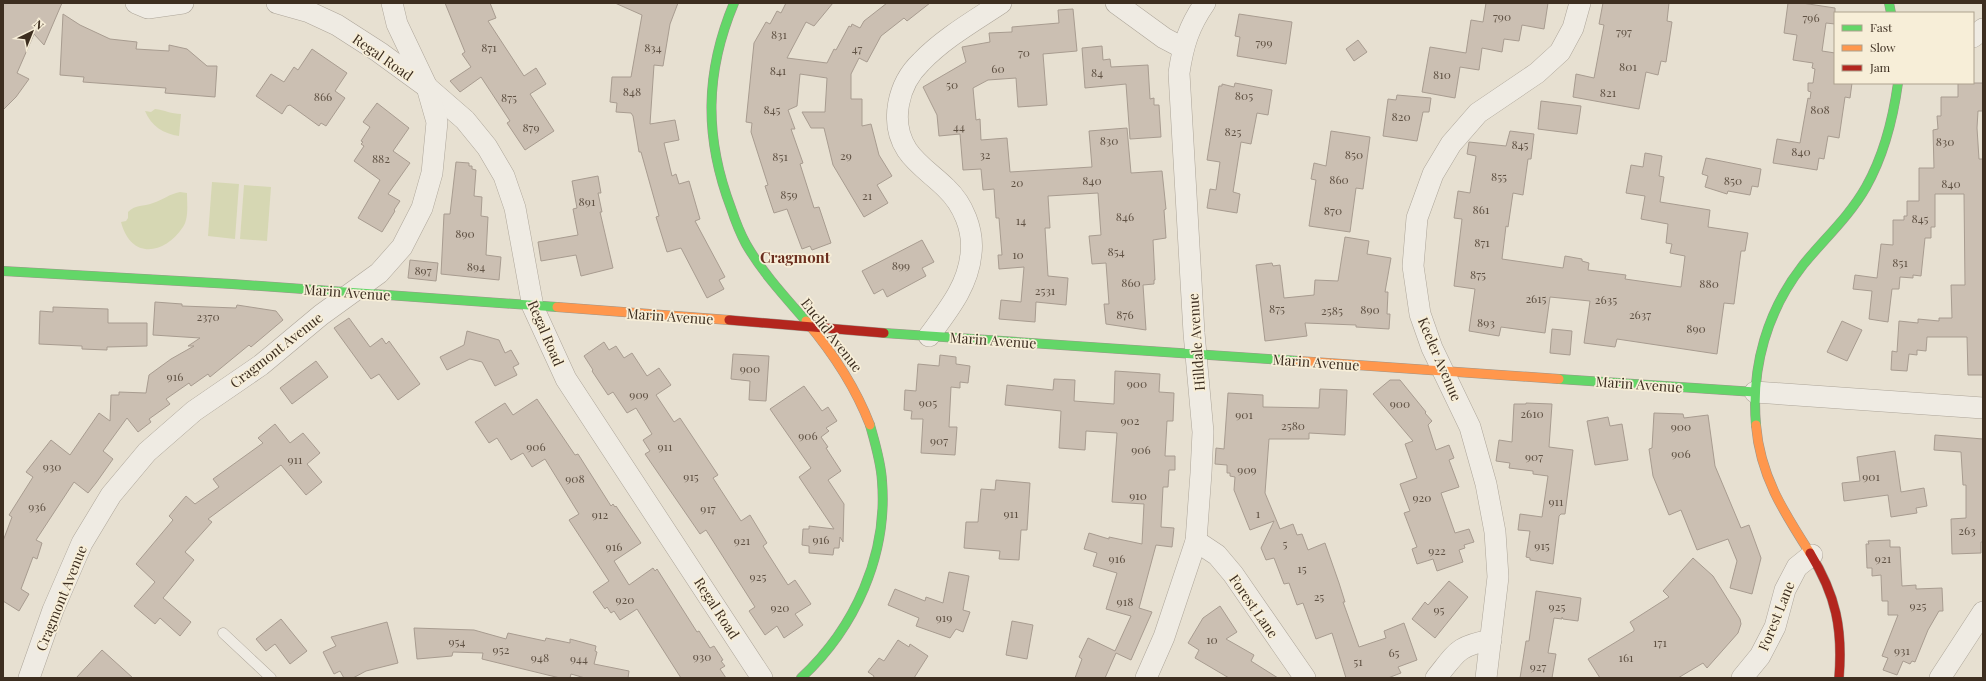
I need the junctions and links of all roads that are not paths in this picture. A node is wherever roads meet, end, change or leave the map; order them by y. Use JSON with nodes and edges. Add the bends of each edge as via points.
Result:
{"nodes":[{"id":1,"x":136,"y":3,"type":"edge"},
{"id":2,"x":183,"y":3,"type":"edge"},
{"id":3,"x":277,"y":3,"type":"edge"},
{"id":4,"x":392,"y":3,"type":"edge"},
{"id":5,"x":734,"y":3,"type":"edge"},
{"id":6,"x":1001,"y":3,"type":"edge"},
{"id":7,"x":1116,"y":3,"type":"edge"},
{"id":8,"x":1205,"y":3,"type":"edge"},
{"id":9,"x":1580,"y":3,"type":"edge"},
{"id":10,"x":1983,"y":29,"type":"edge"},
{"id":11,"x":1974,"y":35,"type":"edge"},
{"id":12,"x":1183,"y":48,"type":"junction"},
{"id":13,"x":1898,"y":84,"type":"edge"},
{"id":14,"x":427,"y":87,"type":"junction"},
{"id":15,"x":3,"y":271,"type":"edge"},
{"id":16,"x":352,"y":292,"type":"junction"},
{"id":17,"x":533,"y":307,"type":"junction"},
{"id":18,"x":810,"y":326,"type":"junction"},
{"id":19,"x":929,"y":336,"type":"junction"},
{"id":20,"x":1196,"y":355,"type":"junction"},
{"id":21,"x":1443,"y":371,"type":"junction"},
{"id":22,"x":1755,"y":392,"type":"junction"},
{"id":23,"x":1983,"y":408,"type":"edge"},
{"id":24,"x":1196,"y":541,"type":"junction"},
{"id":25,"x":1812,"y":555,"type":"junction"},
{"id":26,"x":1983,"y":612,"type":"edge"},
{"id":27,"x":223,"y":633,"type":"dead end"},
{"id":28,"x":1491,"y":640,"type":"junction"},
{"id":29,"x":29,"y":678,"type":"edge"},
{"id":30,"x":271,"y":678,"type":"edge"},
{"id":31,"x":762,"y":678,"type":"edge"},
{"id":32,"x":801,"y":678,"type":"edge"},
{"id":33,"x":1146,"y":678,"type":"edge"},
{"id":34,"x":1305,"y":678,"type":"edge"},
{"id":35,"x":1436,"y":678,"type":"edge"},
{"id":36,"x":1486,"y":678,"type":"edge"},
{"id":37,"x":1742,"y":678,"type":"edge"},
{"id":38,"x":1838,"y":678,"type":"edge"},
{"id":39,"x":1940,"y":678,"type":"edge"}],
"edges":[{"from":1,"to":2,"type":"street","via":[[148,8]]},
{"from":3,"to":14,"type":"street","name":"Regal Road","via":[[309,12],[337,25]]},
{"from":4,"to":14,"type":"street","name":"Cragmont Avenue","via":[[397,24]]},
{"from":5,"to":18,"type":"street","name":"Euclid Avenue","via":[[720,41],[712,87],[714,143],[725,193],[746,245]]},
{"from":6,"to":19,"type":"street","via":[[937,47],[920,62],[906,82],[898,103],[898,125],[907,149],[947,189],[961,207],[969,227],[972,252],[962,287]]},
{"from":7,"to":12,"type":"street","via":[[1164,38]]},
{"from":8,"to":12,"type":"street","name":"Hilldale Avenue","via":[[1193,20]]},
{"from":9,"to":21,"type":"street","name":"Keeler Avenue","via":[[1573,28],[1560,52],[1537,73],[1478,113],[1451,144],[1433,174],[1417,218],[1412,266],[1420,314]]},
{"from":10,"to":11,"type":"street"},
{"from":12,"to":20,"type":"street","name":"Hilldale Avenue","via":[[1179,88]]},
{"from":13,"to":22,"type":"street","via":[[1882,151],[1859,198],[1837,228],[1802,266],[1780,298],[1763,341]]},
{"from":14,"to":16,"type":"street","name":"Cragmont Avenue","via":[[437,122],[432,173],[422,208],[402,247],[379,273]]},
{"from":14,"to":17,"type":"street","name":"Regal Road","via":[[465,120],[487,147],[504,176],[515,208]]},
{"from":15,"to":16,"type":"street","name":"Marin Avenue"},
{"from":16,"to":17,"type":"street","name":"Marin Avenue"},
{"from":16,"to":29,"type":"street","name":"Cragmont Avenue","via":[[261,365],[194,411],[147,452],[115,489],[82,543],[53,610]]},
{"from":17,"to":18,"type":"street","name":"Marin Avenue"},
{"from":17,"to":31,"type":"street","name":"Regal Road","via":[[566,379]]},
{"from":18,"to":19,"type":"street","name":"Marin Avenue"},
{"from":18,"to":32,"type":"street","name":"Euclid Avenue","via":[[844,369],[864,405],[876,442],[884,510],[876,556],[854,612],[828,651]]},
{"from":19,"to":20,"type":"street","name":"Marin Avenue"},
{"from":20,"to":21,"type":"street","name":"Marin Avenue"},
{"from":20,"to":24,"type":"street","name":"Hilldale Avenue","via":[[1203,432]]},
{"from":21,"to":22,"type":"street","name":"Marin Avenue"},
{"from":21,"to":28,"type":"street","name":"Keeler Avenue","via":[[1470,427],[1494,525],[1498,577]]},
{"from":22,"to":23,"type":"street","name":"Marin Avenue"},
{"from":22,"to":25,"type":"street","via":[[1754,408],[1763,464],[1774,494]]},
{"from":24,"to":33,"type":"street","name":"Hilldale Avenue","via":[[1164,637]]},
{"from":24,"to":34,"type":"street","name":"Forest Lane","via":[[1217,555],[1233,574]]},
{"from":25,"to":37,"type":"street","name":"Forest Lane","via":[[1797,567],[1785,590],[1775,627],[1760,656]]},
{"from":25,"to":38,"type":"street","via":[[1827,583],[1836,608],[1841,642]]},
{"from":26,"to":39,"type":"street"},
{"from":27,"to":30,"type":"lane"},
{"from":28,"to":35,"type":"street","via":[[1464,646]]},
{"from":28,"to":36,"type":"street","name":"Keeler Avenue"}]}
